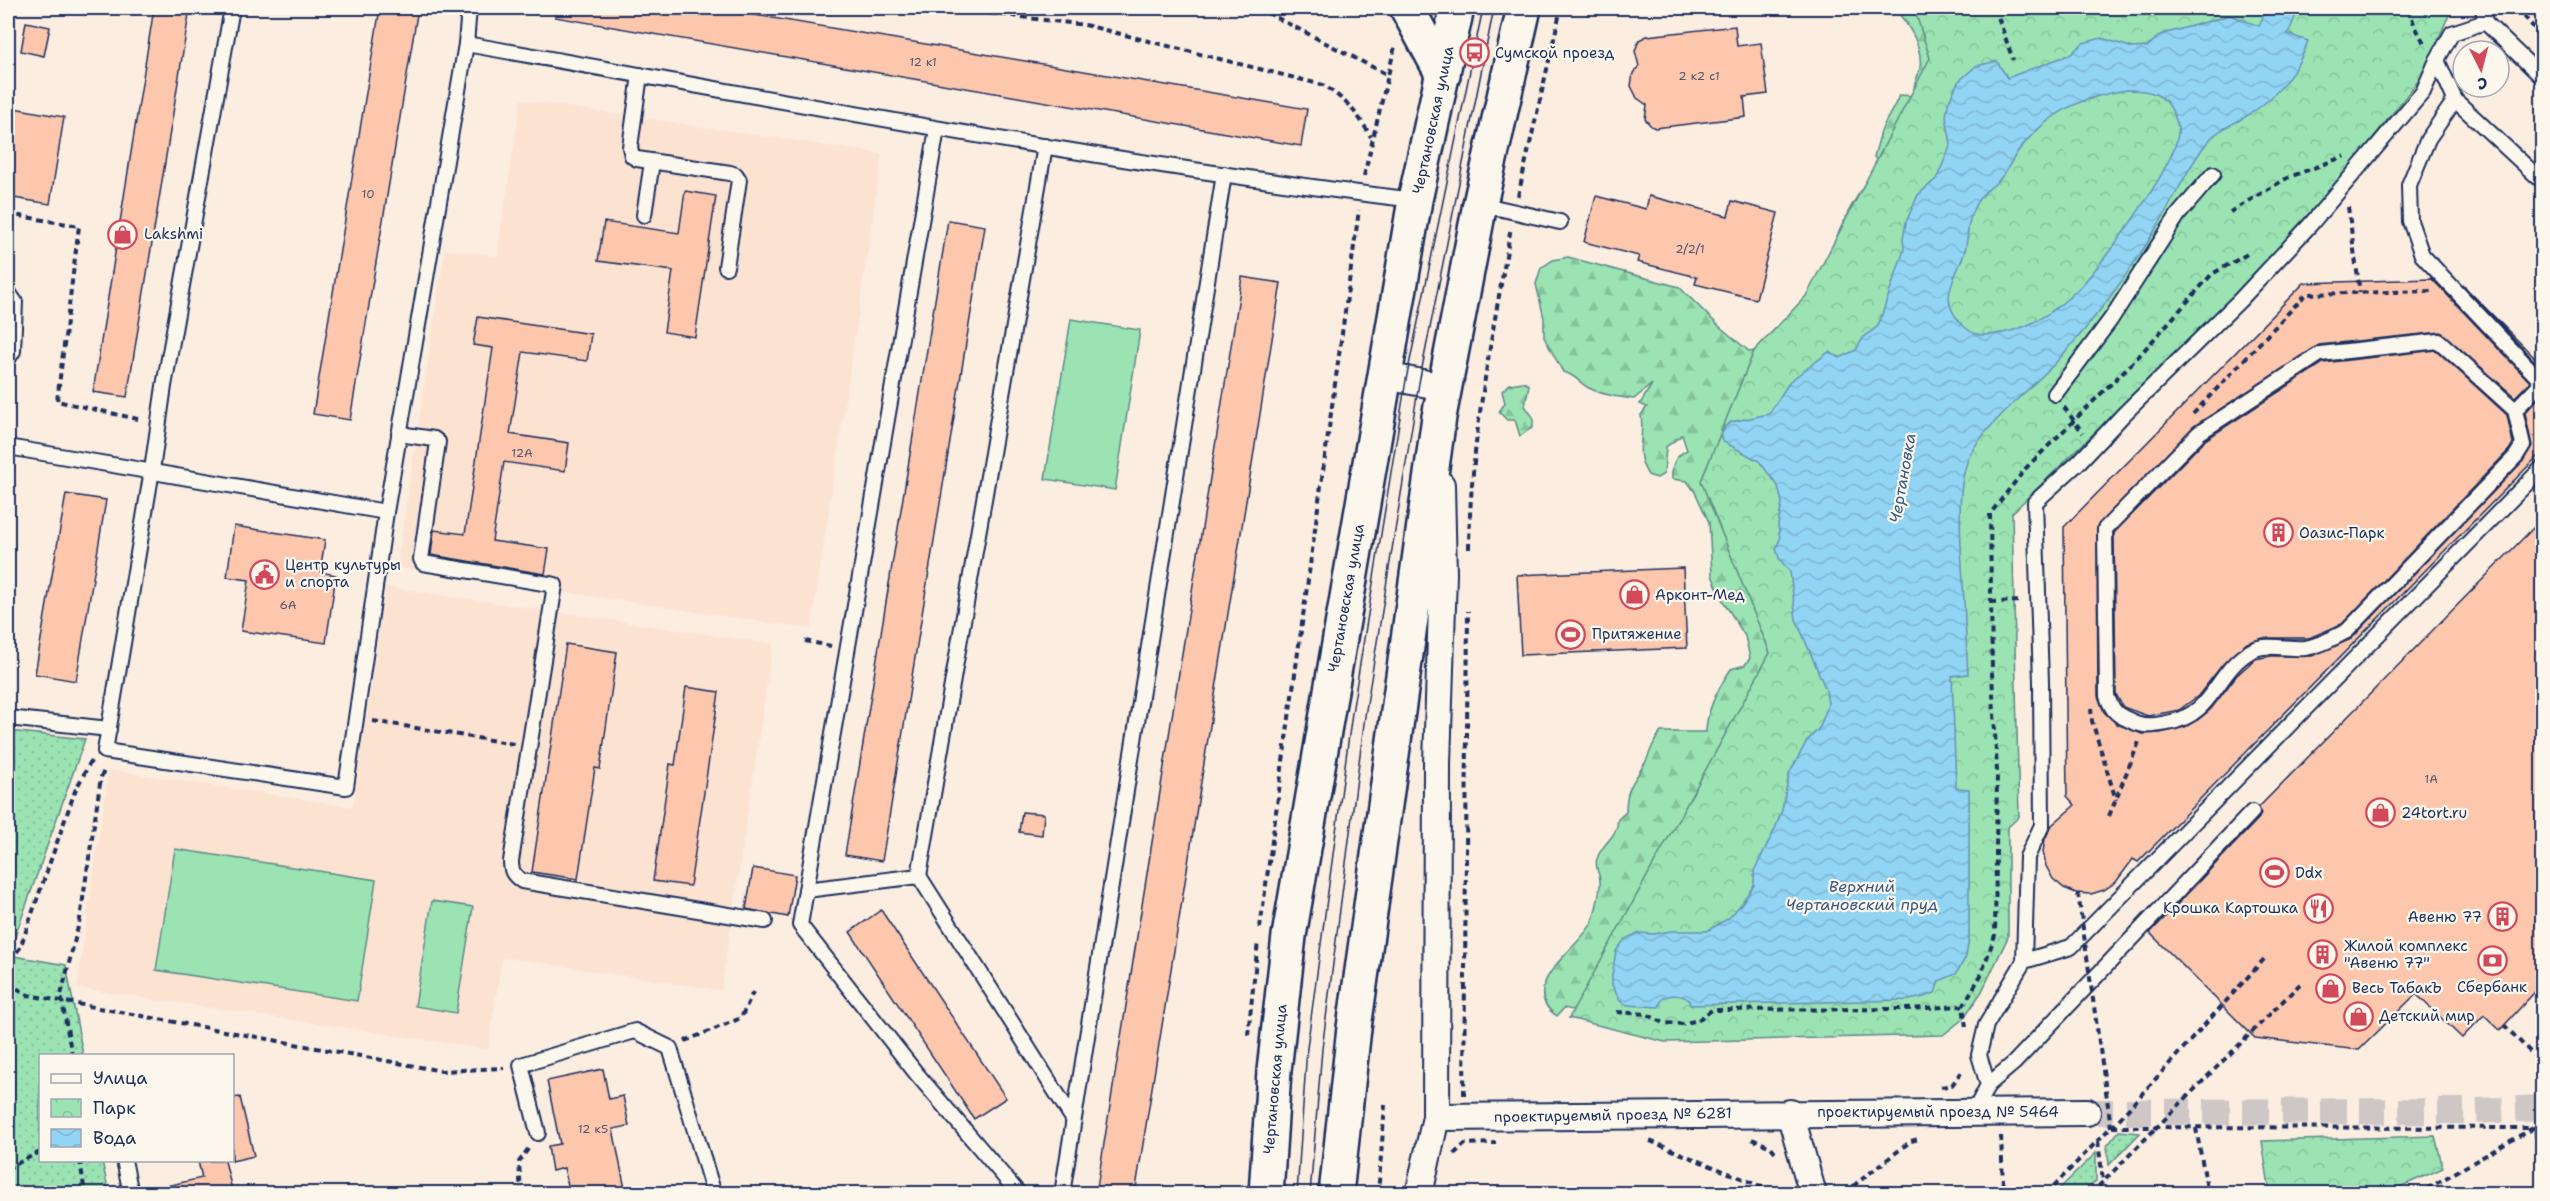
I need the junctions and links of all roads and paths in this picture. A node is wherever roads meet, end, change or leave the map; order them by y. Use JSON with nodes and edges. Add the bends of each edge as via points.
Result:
{"nodes":[{"id":1,"x":232,"y":8,"type":"edge"},
{"id":2,"x":469,"y":8,"type":"edge"},
{"id":3,"x":949,"y":8,"type":"edge"},
{"id":4,"x":1032,"y":8,"type":"edge"},
{"id":5,"x":1258,"y":8,"type":"edge"},
{"id":6,"x":1407,"y":8,"type":"edge"},
{"id":7,"x":1457,"y":8,"type":"edge"},
{"id":8,"x":1524,"y":8,"type":"edge"},
{"id":9,"x":1562,"y":8,"type":"edge"},
{"id":10,"x":1995,"y":8,"type":"edge"},
{"id":11,"x":2409,"y":8,"type":"edge"},
{"id":12,"x":2483,"y":8,"type":"edge"},
{"id":13,"x":2517,"y":8,"type":"edge"},
{"id":14,"x":978,"y":11,"type":"junction"},
{"id":15,"x":2485,"y":22,"type":"junction"},
{"id":16,"x":2542,"y":37,"type":"edge"},
{"id":17,"x":1396,"y":42,"type":"dead end"},
{"id":18,"x":466,"y":44,"type":"junction"},
{"id":19,"x":2013,"y":60,"type":"dead end"},
{"id":20,"x":2437,"y":60,"type":"junction"},
{"id":21,"x":640,"y":75,"type":"junction"},
{"id":22,"x":1388,"y":75,"type":"junction"},
{"id":23,"x":1443,"y":75,"type":"junction"},
{"id":24,"x":2542,"y":77,"type":"edge"},
{"id":25,"x":2455,"y":100,"type":"junction"},
{"id":26,"x":937,"y":129,"type":"junction"},
{"id":27,"x":1371,"y":139,"type":"junction"},
{"id":28,"x":1044,"y":146,"type":"junction"},
{"id":29,"x":652,"y":162,"type":"junction"},
{"id":30,"x":2304,"y":171,"type":"dead end"},
{"id":31,"x":1224,"y":174,"type":"junction"},
{"id":32,"x":2213,"y":174,"type":"dead end"},
{"id":33,"x":2542,"y":181,"type":"edge"},
{"id":34,"x":2344,"y":183,"type":"junction"},
{"id":35,"x":1361,"y":193,"type":"junction"},
{"id":36,"x":1415,"y":200,"type":"junction"},
{"id":37,"x":1480,"y":204,"type":"junction"},
{"id":38,"x":1514,"y":212,"type":"junction"},
{"id":39,"x":2230,"y":212,"type":"dead end"},
{"id":40,"x":8,"y":214,"type":"edge"},
{"id":41,"x":644,"y":215,"type":"dead end"},
{"id":42,"x":1560,"y":222,"type":"dead end"},
{"id":43,"x":2251,"y":252,"type":"dead end"},
{"id":44,"x":726,"y":267,"type":"dead end"},
{"id":45,"x":8,"y":292,"type":"edge"},
{"id":46,"x":2360,"y":293,"type":"dead end"},
{"id":47,"x":8,"y":359,"type":"edge"},
{"id":48,"x":1384,"y":376,"type":"junction"},
{"id":49,"x":2055,"y":394,"type":"joint"},
{"id":50,"x":1442,"y":402,"type":"junction"},
{"id":51,"x":2515,"y":410,"type":"junction"},
{"id":52,"x":2074,"y":422,"type":"junction"},
{"id":53,"x":158,"y":424,"type":"junction"},
{"id":54,"x":399,"y":434,"type":"junction"},
{"id":55,"x":2085,"y":435,"type":"dead end"},
{"id":56,"x":8,"y":447,"type":"edge"},
{"id":57,"x":2542,"y":468,"type":"edge"},
{"id":58,"x":152,"y":470,"type":"junction"},
{"id":59,"x":386,"y":512,"type":"junction"},
{"id":60,"x":1469,"y":553,"type":"dead end"},
{"id":61,"x":1468,"y":599,"type":"dead end"},
{"id":62,"x":2024,"y":601,"type":"dead end"},
{"id":63,"x":1991,"y":602,"type":"junction"},
{"id":64,"x":805,"y":641,"type":"dead end"},
{"id":65,"x":848,"y":649,"type":"junction"},
{"id":66,"x":8,"y":718,"type":"edge"},
{"id":67,"x":356,"y":718,"type":"junction"},
{"id":68,"x":2092,"y":721,"type":"dead end"},
{"id":69,"x":2145,"y":726,"type":"junction"},
{"id":70,"x":108,"y":729,"type":"junction"},
{"id":71,"x":529,"y":746,"type":"junction"},
{"id":72,"x":109,"y":751,"type":"junction"},
{"id":73,"x":2116,"y":800,"type":"junction"},
{"id":74,"x":2252,"y":812,"type":"dead end"},
{"id":75,"x":2109,"y":816,"type":"dead end"},
{"id":76,"x":919,"y":876,"type":"junction"},
{"id":77,"x":806,"y":890,"type":"junction"},
{"id":78,"x":2078,"y":893,"type":"dead end"},
{"id":79,"x":765,"y":921,"type":"dead end"},
{"id":80,"x":8,"y":956,"type":"edge"},
{"id":81,"x":2266,"y":957,"type":"dead end"},
{"id":82,"x":2024,"y":961,"type":"junction"},
{"id":83,"x":8,"y":983,"type":"edge"},
{"id":84,"x":2300,"y":984,"type":"dead end"},
{"id":85,"x":753,"y":992,"type":"dead end"},
{"id":86,"x":60,"y":1001,"type":"junction"},
{"id":87,"x":1963,"y":1006,"type":"junction"},
{"id":88,"x":1617,"y":1012,"type":"dead end"},
{"id":89,"x":2505,"y":1025,"type":"dead end"},
{"id":90,"x":1248,"y":1038,"type":"dead end"},
{"id":91,"x":670,"y":1048,"type":"junction"},
{"id":92,"x":72,"y":1054,"type":"edge"},
{"id":93,"x":1977,"y":1059,"type":"junction"},
{"id":94,"x":2542,"y":1064,"type":"edge"},
{"id":95,"x":521,"y":1065,"type":"junction"},
{"id":96,"x":1988,"y":1085,"type":"junction"},
{"id":97,"x":1935,"y":1089,"type":"dead end"},
{"id":98,"x":1385,"y":1105,"type":"dead end"},
{"id":99,"x":1974,"y":1112,"type":"junction"},
{"id":100,"x":2087,"y":1112,"type":"tunnel mouth"},
{"id":101,"x":1790,"y":1113,"type":"junction"},
{"id":102,"x":1464,"y":1116,"type":"junction"},
{"id":103,"x":1436,"y":1117,"type":"junction"},
{"id":104,"x":1073,"y":1119,"type":"junction"},
{"id":105,"x":2111,"y":1127,"type":"junction"},
{"id":106,"x":2196,"y":1128,"type":"junction"},
{"id":107,"x":2533,"y":1128,"type":"junction"},
{"id":108,"x":2542,"y":1128,"type":"edge"},
{"id":109,"x":2156,"y":1129,"type":"junction"},
{"id":110,"x":538,"y":1133,"type":"joint"},
{"id":111,"x":1741,"y":1135,"type":"dead end"},
{"id":112,"x":1990,"y":1136,"type":"dead end"},
{"id":113,"x":2001,"y":1136,"type":"junction"},
{"id":114,"x":2012,"y":1136,"type":"dead end"},
{"id":115,"x":1651,"y":1137,"type":"dead end"},
{"id":116,"x":1922,"y":1138,"type":"dead end"},
{"id":117,"x":2098,"y":1140,"type":"junction"},
{"id":118,"x":1500,"y":1143,"type":"dead end"},
{"id":119,"x":1465,"y":1144,"type":"junction"},
{"id":120,"x":39,"y":1153,"type":"edge"},
{"id":121,"x":2542,"y":1153,"type":"edge"},
{"id":122,"x":1779,"y":1156,"type":"dead end"},
{"id":123,"x":1452,"y":1158,"type":"dead end"},
{"id":124,"x":80,"y":1162,"type":"edge"},
{"id":125,"x":123,"y":1162,"type":"edge"},
{"id":126,"x":8,"y":1170,"type":"edge"},
{"id":127,"x":1379,"y":1174,"type":"junction"},
{"id":128,"x":2103,"y":1182,"type":"junction"},
{"id":129,"x":1378,"y":1187,"type":"dead end"},
{"id":130,"x":85,"y":1194,"type":"edge"},
{"id":131,"x":131,"y":1194,"type":"edge"},
{"id":132,"x":521,"y":1194,"type":"edge"},
{"id":133,"x":714,"y":1194,"type":"edge"},
{"id":134,"x":1019,"y":1194,"type":"edge"},
{"id":135,"x":1062,"y":1194,"type":"edge"},
{"id":136,"x":1266,"y":1194,"type":"edge"},
{"id":137,"x":1336,"y":1194,"type":"edge"},
{"id":138,"x":1378,"y":1194,"type":"edge"},
{"id":139,"x":1419,"y":1194,"type":"edge"},
{"id":140,"x":1780,"y":1194,"type":"edge"},
{"id":141,"x":1813,"y":1194,"type":"edge"},
{"id":142,"x":1849,"y":1194,"type":"edge"},
{"id":143,"x":2013,"y":1194,"type":"edge"},
{"id":144,"x":2046,"y":1194,"type":"edge"},
{"id":145,"x":2091,"y":1194,"type":"edge"},
{"id":146,"x":2208,"y":1194,"type":"edge"},
{"id":147,"x":2418,"y":1194,"type":"edge"}],
"edges":[{"from":1,"to":53,"type":"lane"},
{"from":2,"to":18,"type":"lane"},
{"from":3,"to":14,"type":"path"},
{"from":4,"to":14,"type":"path"},
{"from":5,"to":22,"type":"path"},
{"from":6,"to":23,"type":"main road"},
{"from":7,"to":23,"type":"main road","name":"Чертановская улица"},
{"from":8,"to":37,"type":"main road"},
{"from":9,"to":38,"type":"path"},
{"from":10,"to":19,"type":"path"},
{"from":11,"to":20,"type":"path","via":[[2423,41]]},
{"from":12,"to":15,"type":"lane"},
{"from":13,"to":16,"type":"path"},
{"from":14,"to":27,"type":"path","via":[[1085,25],[1323,85],[1358,113]]},
{"from":15,"to":20,"type":"lane","via":[[2452,33]]},
{"from":15,"to":24,"type":"lane"},
{"from":17,"to":22,"type":"path"},
{"from":18,"to":21,"type":"lane"},
{"from":18,"to":54,"type":"lane"},
{"from":20,"to":25,"type":"lane"},
{"from":20,"to":34,"type":"lane","via":[[2423,92]]},
{"from":21,"to":26,"type":"lane"},
{"from":21,"to":29,"type":"lane","via":[[630,152],[637,159]]},
{"from":22,"to":27,"type":"path"},
{"from":23,"to":36,"type":"main road","name":"Чертановская улица"},
{"from":25,"to":33,"type":"lane"},
{"from":25,"to":51,"type":"lane","via":[[2428,139],[2409,185],[2410,221],[2422,255],[2542,382]]},
{"from":26,"to":28,"type":"lane"},
{"from":26,"to":65,"type":"lane"},
{"from":27,"to":35,"type":"path"},
{"from":28,"to":31,"type":"lane"},
{"from":28,"to":76,"type":"lane"},
{"from":29,"to":41,"type":"lane"},
{"from":29,"to":44,"type":"lane","via":[[736,175]]},
{"from":30,"to":39,"type":"path"},
{"from":31,"to":35,"type":"lane"},
{"from":31,"to":104,"type":"lane"},
{"from":32,"to":49,"type":"lane","via":[[2178,215],[2112,318]]},
{"from":34,"to":46,"type":"path"},
{"from":34,"to":82,"type":"lane","via":[[2240,300],[2035,502],[2042,825],[2027,856]]},
{"from":35,"to":36,"type":"lane"},
{"from":35,"to":90,"type":"path"},
{"from":36,"to":48,"type":"main road","name":"Чертановская улица"},
{"from":37,"to":38,"type":"lane"},
{"from":37,"to":50,"type":"main road"},
{"from":38,"to":42,"type":"lane"},
{"from":38,"to":60,"type":"path","via":[[1477,423]]},
{"from":40,"to":53,"type":"path","via":[[79,226],[57,401]]},
{"from":43,"to":52,"type":"path","via":[[2212,274]]},
{"from":45,"to":47,"type":"lane","via":[[15,302],[14,351]]},
{"from":48,"to":50,"type":"street"},
{"from":48,"to":136,"type":"main road","name":"Чертановская улица","via":[[1289,936]]},
{"from":49,"to":52,"type":"path"},
{"from":50,"to":103,"type":"street"},
{"from":50,"to":137,"type":"main road","via":[[1354,1028]]},
{"from":51,"to":69,"type":"lane","via":[[2523,445],[2516,456],[2347,631],[2302,649],[2287,646],[2252,650],[2231,668],[2207,703],[2183,721]]},
{"from":51,"to":69,"type":"lane","via":[[2439,341],[2320,354],[2199,433],[2105,529],[2107,696],[2112,710]]},
{"from":52,"to":55,"type":"path"},
{"from":52,"to":63,"type":"path","via":[[2026,468],[1990,514]]},
{"from":53,"to":58,"type":"lane"},
{"from":54,"to":59,"type":"lane"},
{"from":54,"to":71,"type":"lane","via":[[438,442],[423,563],[555,585]]},
{"from":56,"to":58,"type":"lane"},
{"from":57,"to":82,"type":"lane","via":[[2071,946]]},
{"from":58,"to":59,"type":"lane"},
{"from":58,"to":70,"type":"lane"},
{"from":59,"to":67,"type":"lane"},
{"from":61,"to":102,"type":"path"},
{"from":62,"to":63,"type":"path"},
{"from":63,"to":87,"type":"path","via":[[1997,772],[1995,935],[1981,975]]},
{"from":64,"to":65,"type":"path"},
{"from":65,"to":77,"type":"lane"},
{"from":66,"to":70,"type":"lane"},
{"from":67,"to":71,"type":"path"},
{"from":67,"to":72,"type":"lane","via":[[346,787]]},
{"from":68,"to":73,"type":"path"},
{"from":69,"to":73,"type":"path"},
{"from":70,"to":72,"type":"lane"},
{"from":71,"to":79,"type":"lane","via":[[511,861],[515,876],[522,881]]},
{"from":72,"to":80,"type":"path","via":[[90,760],[75,791],[20,948]]},
{"from":72,"to":86,"type":"path","via":[[101,777],[85,891]]},
{"from":73,"to":75,"type":"path"},
{"from":74,"to":96,"type":"lane","via":[[2014,1063]]},
{"from":76,"to":77,"type":"lane"},
{"from":76,"to":104,"type":"lane"},
{"from":77,"to":134,"type":"lane","via":[[800,925],[916,1073]]},
{"from":78,"to":105,"type":"path","bridge":true},
{"from":81,"to":105,"type":"path","bridge":true},
{"from":82,"to":93,"type":"lane","via":[[1986,1025]]},
{"from":83,"to":86,"type":"path","via":[[28,995]]},
{"from":84,"to":109,"type":"path","bridge":true},
{"from":85,"to":91,"type":"path","via":[[741,1018]]},
{"from":86,"to":92,"type":"path"},
{"from":86,"to":95,"type":"path","via":[[442,1071]]},
{"from":87,"to":88,"type":"path","via":[[1712,1010],[1698,1020],[1682,1024],[1664,1023],[1646,1014]]},
{"from":87,"to":93,"type":"path"},
{"from":89,"to":94,"type":"path"},
{"from":91,"to":95,"type":"lane","via":[[635,1031]]},
{"from":91,"to":133,"type":"lane"},
{"from":93,"to":96,"type":"lane"},
{"from":93,"to":97,"type":"path","via":[[1952,1085]]},
{"from":95,"to":110,"type":"lane"},
{"from":96,"to":99,"type":"lane"},
{"from":98,"to":127,"type":"path"},
{"from":99,"to":100,"type":"street","name":"проектируемый проезд № 5464"},
{"from":99,"to":101,"type":"street","name":"проектируемый проезд № 5464"},
{"from":101,"to":102,"type":"street","name":"проектируемый проезд № 6281"},
{"from":101,"to":141,"type":"street"},
{"from":102,"to":103,"type":"street","name":"проектируемый проезд № 6281"},
{"from":102,"to":119,"type":"path"},
{"from":103,"to":139,"type":"street"},
{"from":104,"to":135,"type":"lane"},
{"from":105,"to":109,"type":"path"},
{"from":105,"to":117,"type":"path"},
{"from":106,"to":107,"type":"path"},
{"from":106,"to":109,"type":"path"},
{"from":106,"to":146,"type":"path"},
{"from":107,"to":108,"type":"path"},
{"from":107,"to":121,"type":"path"},
{"from":107,"to":147,"type":"path"},
{"from":109,"to":128,"type":"path"},
{"from":110,"to":132,"type":"path","via":[[519,1162]]},
{"from":111,"to":122,"type":"path","via":[[1771,1147]]},
{"from":112,"to":113,"type":"path"},
{"from":113,"to":114,"type":"path"},
{"from":113,"to":143,"type":"path","via":[[2003,1185]]},
{"from":115,"to":140,"type":"path","via":[[1641,1137]]},
{"from":116,"to":142,"type":"path","via":[[1911,1141],[1848,1190]]},
{"from":117,"to":128,"type":"path"},
{"from":117,"to":144,"type":"path"},
{"from":118,"to":119,"type":"path"},
{"from":119,"to":123,"type":"path"},
{"from":120,"to":126,"type":"path"},
{"from":124,"to":130,"type":"path"},
{"from":125,"to":131,"type":"lane"},
{"from":127,"to":129,"type":"path"},
{"from":127,"to":138,"type":"path"},
{"from":128,"to":145,"type":"path"}]}
